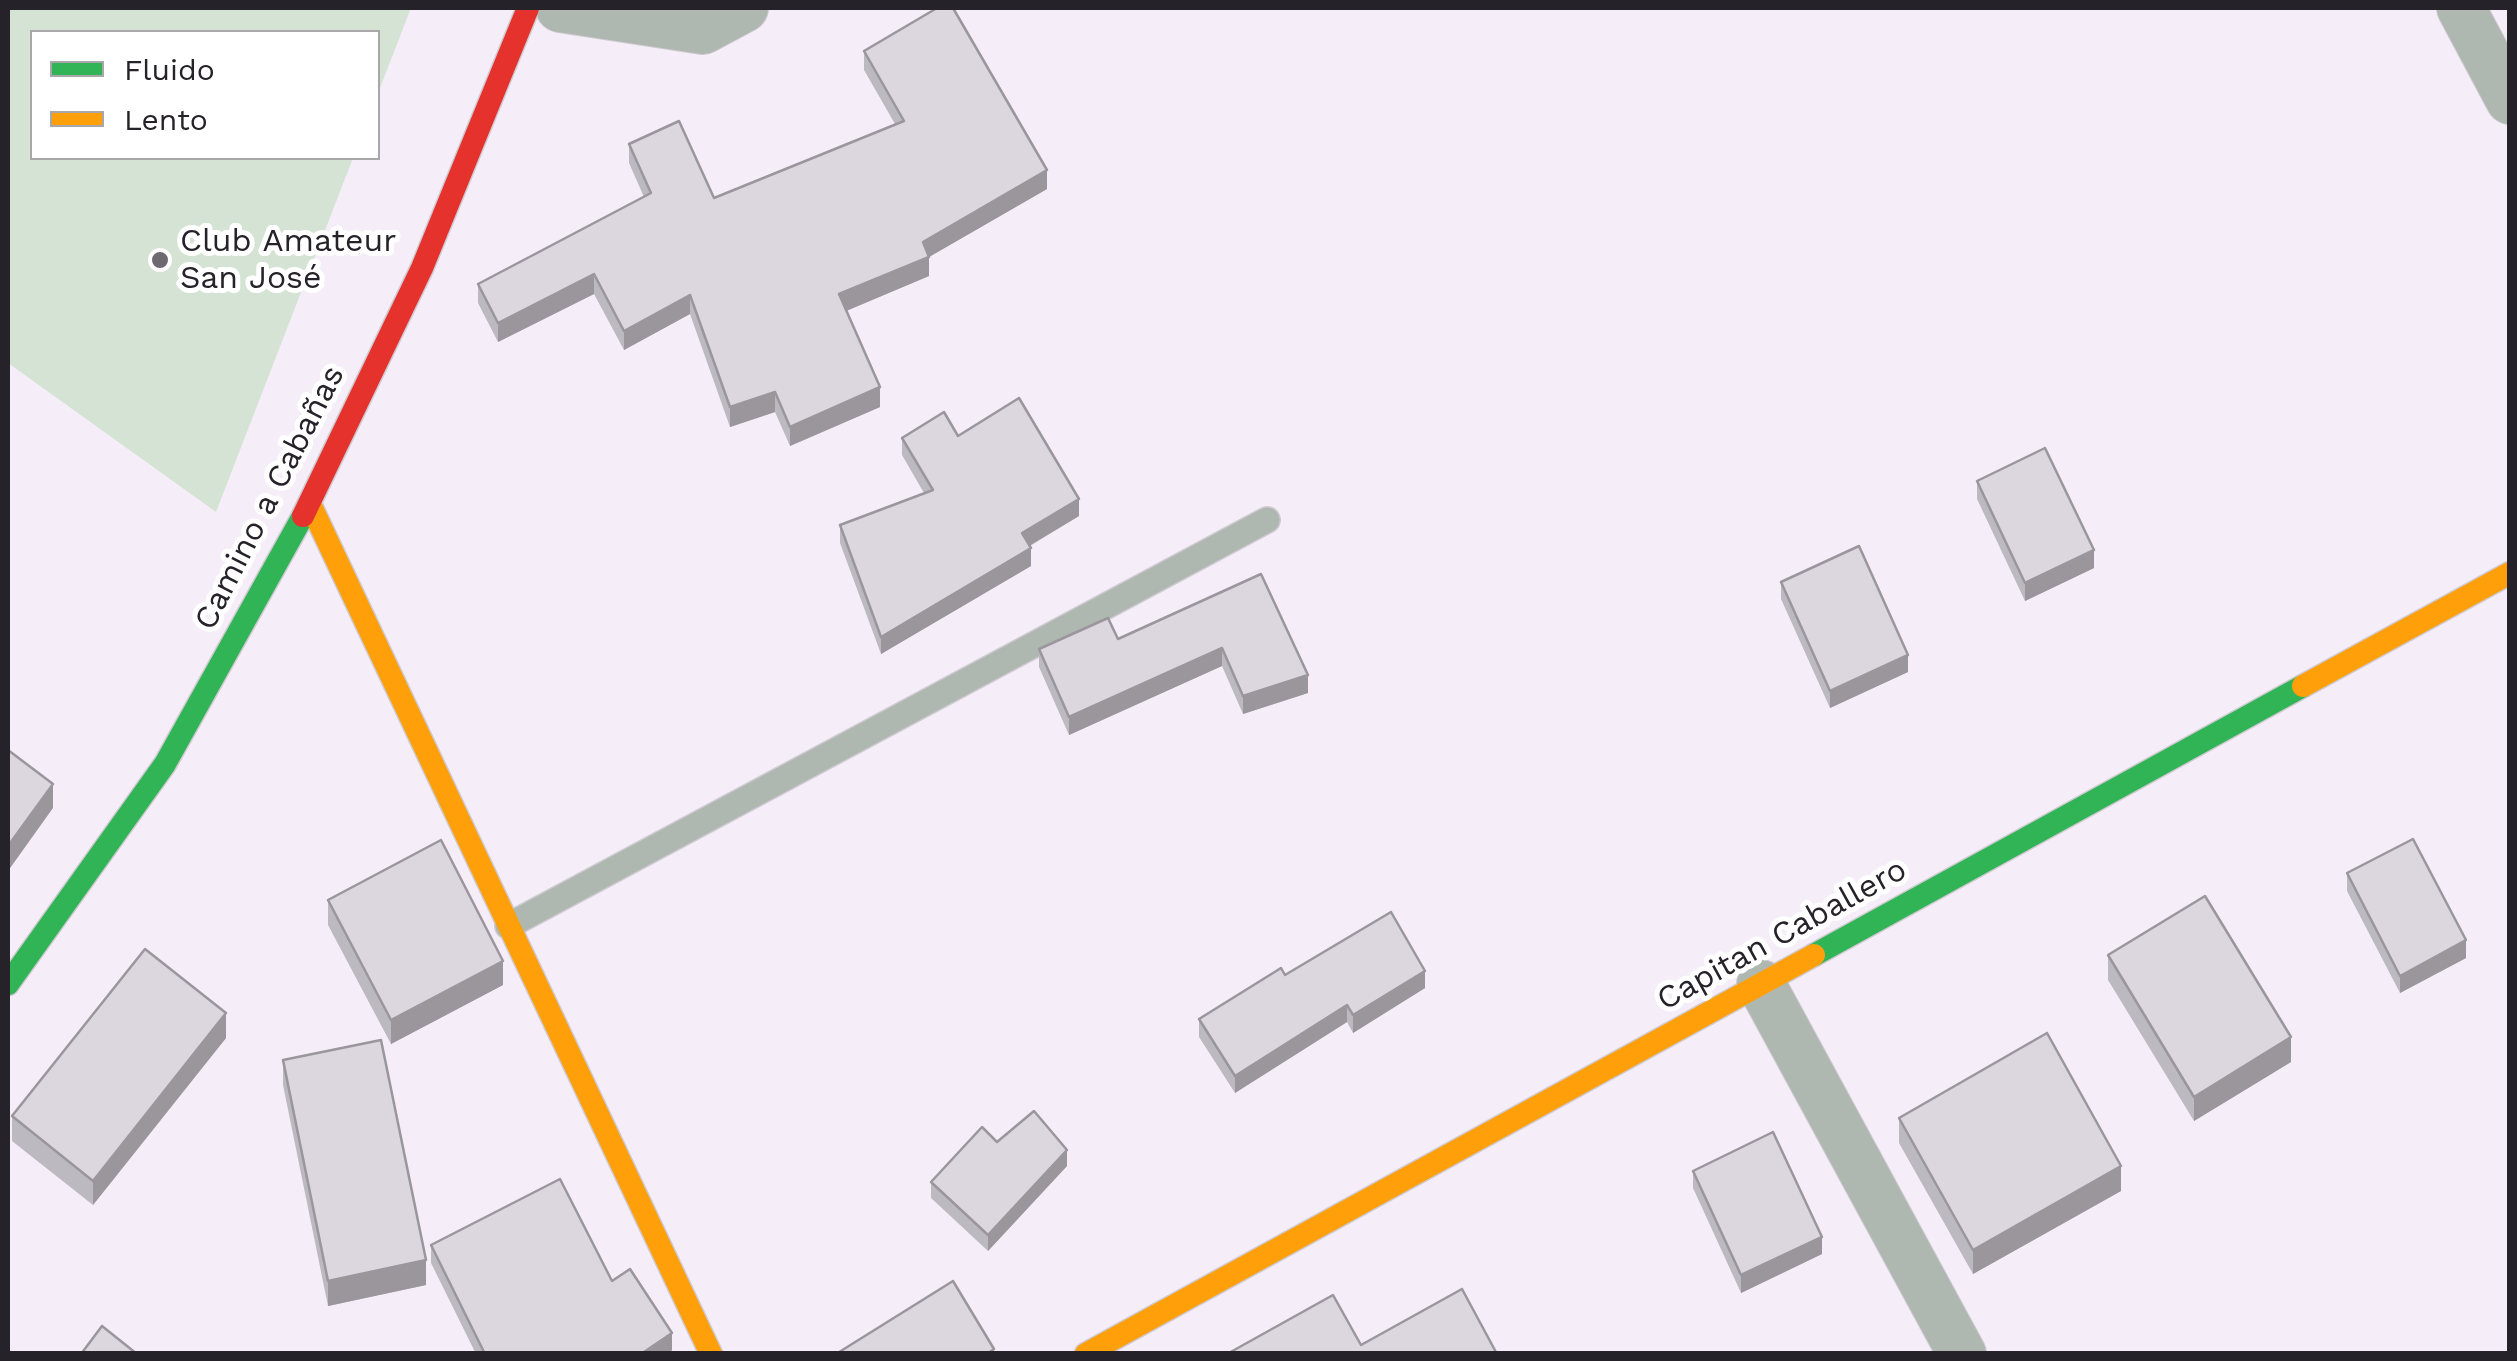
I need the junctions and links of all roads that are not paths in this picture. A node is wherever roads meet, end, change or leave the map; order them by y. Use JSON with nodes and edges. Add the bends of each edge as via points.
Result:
{"nodes":[{"id":1,"x":528,"y":8,"type":"edge"},
{"id":2,"x":560,"y":8,"type":"edge"},
{"id":3,"x":744,"y":8,"type":"edge"},
{"id":4,"x":2461,"y":8,"type":"edge"},
{"id":5,"x":2510,"y":100,"type":"edge"},
{"id":6,"x":310,"y":504,"type":"junction"},
{"id":7,"x":1267,"y":520,"type":"dead end"},
{"id":8,"x":2510,"y":573,"type":"edge"},
{"id":9,"x":508,"y":926,"type":"junction"},
{"id":10,"x":8,"y":984,"type":"edge"},
{"id":11,"x":1760,"y":984,"type":"junction"},
{"id":12,"x":711,"y":1354,"type":"edge"},
{"id":13,"x":1086,"y":1354,"type":"edge"},
{"id":14,"x":1962,"y":1354,"type":"edge"}],
"edges":[{"from":1,"to":6,"type":"street","name":"Camino a Cabañas","via":[[422,268]]},
{"from":2,"to":3,"type":"street","via":[[703,30]]},
{"from":4,"to":5,"type":"street"},
{"from":6,"to":9,"type":"street"},
{"from":6,"to":10,"type":"street","name":"Camino a Cabañas","via":[[164,764]]},
{"from":7,"to":9,"type":"lane"},
{"from":8,"to":11,"type":"street","name":"Capitan Caballero"},
{"from":9,"to":12,"type":"street"},
{"from":11,"to":13,"type":"street","name":"Capitan Caballero"},
{"from":11,"to":14,"type":"street"}]}
